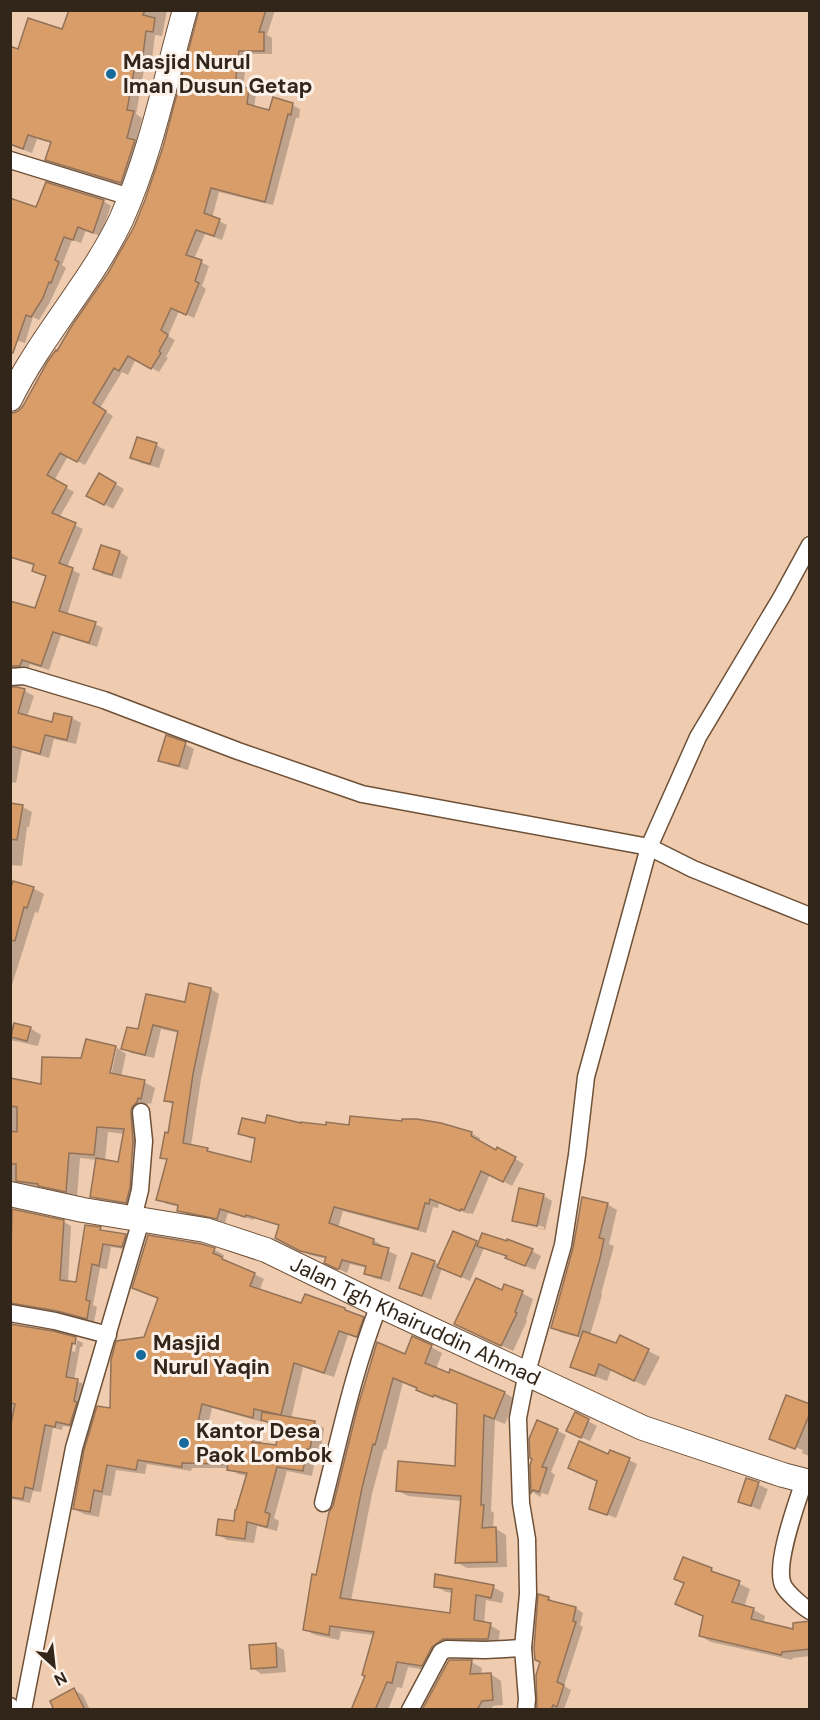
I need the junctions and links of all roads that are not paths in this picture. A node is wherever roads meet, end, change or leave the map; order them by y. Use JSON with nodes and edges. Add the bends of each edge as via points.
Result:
{"nodes":[{"id":1,"x":185,"y":10,"type":"edge"},
{"id":2,"x":10,"y":160,"type":"edge"},
{"id":3,"x":130,"y":197,"type":"junction"},
{"id":4,"x":10,"y":399,"type":"edge"},
{"id":5,"x":810,"y":545,"type":"edge"},
{"id":6,"x":10,"y":677,"type":"edge"},
{"id":7,"x":649,"y":847,"type":"junction"},
{"id":8,"x":810,"y":916,"type":"edge"},
{"id":9,"x":141,"y":1112,"type":"dead end"},
{"id":10,"x":10,"y":1194,"type":"edge"},
{"id":11,"x":137,"y":1219,"type":"junction"},
{"id":12,"x":379,"y":1305,"type":"junction"},
{"id":13,"x":10,"y":1313,"type":"edge"},
{"id":14,"x":108,"y":1335,"type":"junction"},
{"id":15,"x":527,"y":1372,"type":"junction"},
{"id":16,"x":807,"y":1482,"type":"edge"},
{"id":17,"x":323,"y":1503,"type":"dead end"},
{"id":18,"x":810,"y":1611,"type":"edge"},
{"id":19,"x":523,"y":1648,"type":"junction"},
{"id":20,"x":23,"y":1710,"type":"edge"},
{"id":21,"x":410,"y":1710,"type":"edge"},
{"id":22,"x":526,"y":1710,"type":"edge"}],
"edges":[{"from":1,"to":3,"type":"street","via":[[147,152]]},
{"from":2,"to":3,"type":"street"},
{"from":3,"to":4,"type":"street","via":[[111,239]]},
{"from":5,"to":7,"type":"street","via":[[698,737]]},
{"from":6,"to":7,"type":"street","via":[[24,676],[104,700],[362,794]]},
{"from":7,"to":8,"type":"street"},
{"from":7,"to":15,"type":"street","via":[[586,1077],[563,1245]]},
{"from":9,"to":11,"type":"street","via":[[144,1141]]},
{"from":10,"to":11,"type":"street","name":"Jalan Tgh Khairuddin Ahmad"},
{"from":11,"to":12,"type":"street","name":"Jalan Tgh Khairuddin Ahmad","via":[[206,1230],[266,1250]]},
{"from":11,"to":14,"type":"street"},
{"from":12,"to":15,"type":"street","name":"Jalan Tgh Khairuddin Ahmad"},
{"from":12,"to":17,"type":"street","via":[[348,1396]]},
{"from":13,"to":14,"type":"street"},
{"from":14,"to":20,"type":"street","via":[[74,1448]]},
{"from":15,"to":16,"type":"street","name":"Jalan Tgh Khairuddin Ahmad","via":[[643,1428]]},
{"from":15,"to":19,"type":"street","via":[[518,1418],[521,1503],[527,1539],[528,1594]]},
{"from":16,"to":18,"type":"street","via":[[781,1562],[783,1584]]},
{"from":19,"to":21,"type":"street","via":[[441,1652]]},
{"from":19,"to":22,"type":"street"}]}
